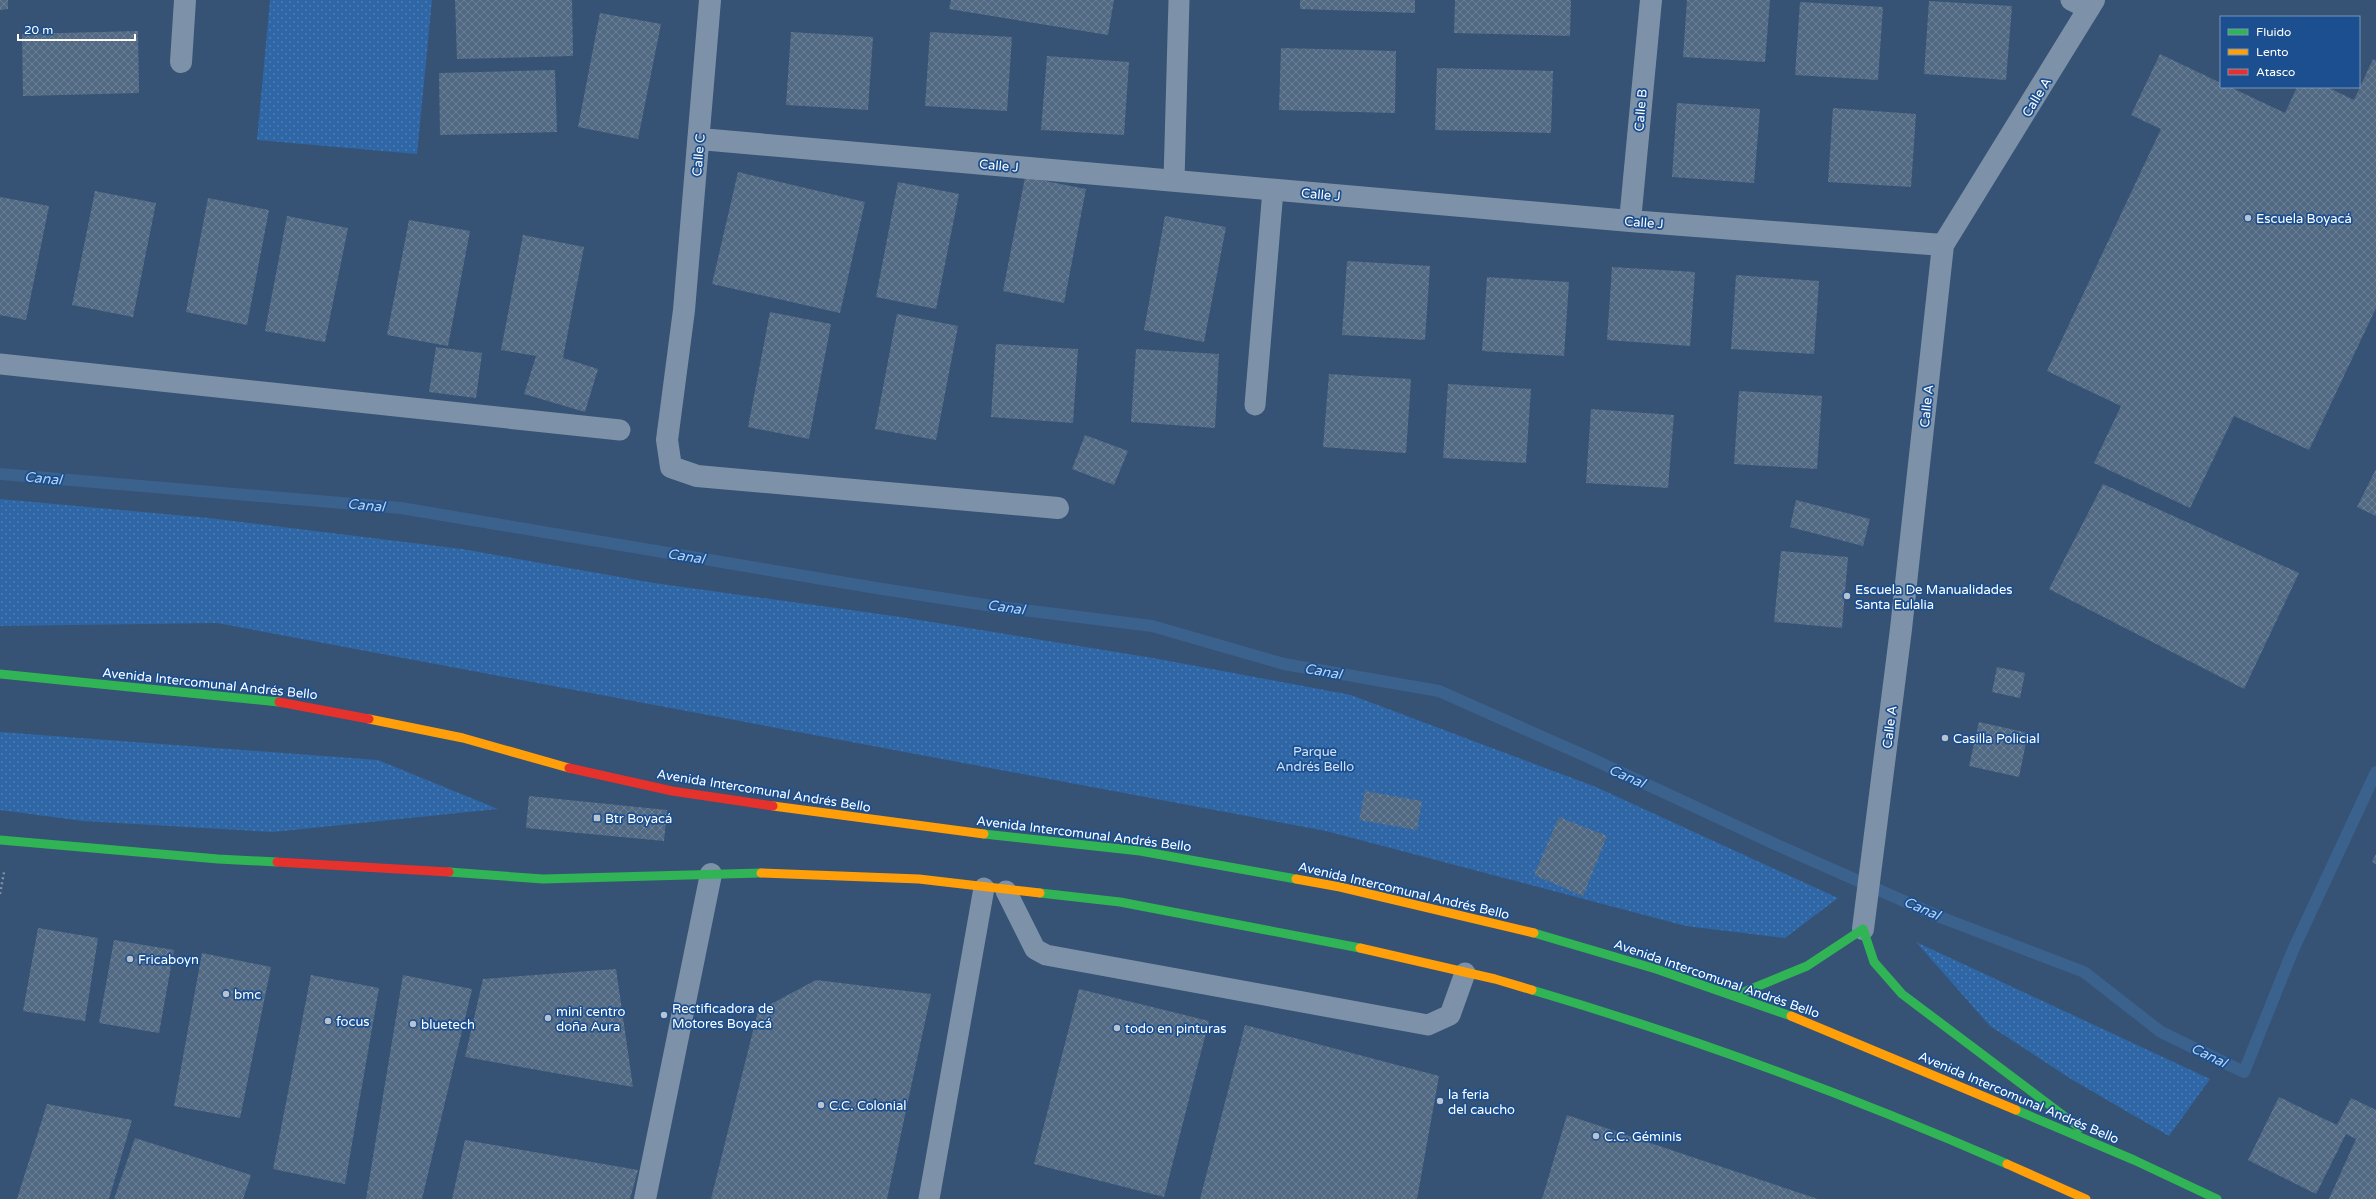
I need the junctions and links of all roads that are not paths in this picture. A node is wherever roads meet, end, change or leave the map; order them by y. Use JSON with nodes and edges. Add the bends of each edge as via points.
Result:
{"nodes":[{"id":1,"x":185,"y":0,"type":"edge"},
{"id":2,"x":710,"y":0,"type":"edge"},
{"id":3,"x":1179,"y":0,"type":"edge"},
{"id":4,"x":1651,"y":0,"type":"edge"},
{"id":5,"x":2085,"y":3,"type":"edge"},
{"id":6,"x":181,"y":62,"type":"dead end"},
{"id":7,"x":700,"y":139,"type":"junction"},
{"id":8,"x":1174,"y":180,"type":"junction"},
{"id":9,"x":1273,"y":190,"type":"junction"},
{"id":10,"x":1630,"y":221,"type":"junction"},
{"id":11,"x":1943,"y":244,"type":"junction"},
{"id":12,"x":0,"y":364,"type":"edge"},
{"id":13,"x":1255,"y":405,"type":"dead end"},
{"id":14,"x":620,"y":430,"type":"dead end"},
{"id":15,"x":1058,"y":508,"type":"dead end"},
{"id":16,"x":0,"y":665,"type":"edge"},
{"id":17,"x":0,"y":674,"type":"edge"},
{"id":18,"x":12,"y":676,"type":"junction"},
{"id":19,"x":0,"y":840,"type":"edge"},
{"id":20,"x":711,"y":874,"type":"junction"},
{"id":21,"x":984,"y":888,"type":"junction"},
{"id":22,"x":1006,"y":891,"type":"junction"},
{"id":23,"x":1864,"y":927,"type":"junction"},
{"id":24,"x":1465,"y":973,"type":"junction"},
{"id":25,"x":1734,"y":996,"type":"junction"},
{"id":26,"x":2106,"y":1148,"type":"junction"},
{"id":27,"x":645,"y":1199,"type":"edge"},
{"id":28,"x":929,"y":1199,"type":"edge"},
{"id":29,"x":2086,"y":1199,"type":"edge"},
{"id":30,"x":2217,"y":1199,"type":"edge"}],
"edges":[{"from":1,"to":6,"type":"street"},
{"from":2,"to":7,"type":"street","name":"Calle C"},
{"from":3,"to":8,"type":"lane"},
{"from":4,"to":10,"type":"street","name":"Calle B"},
{"from":5,"to":11,"type":"street","name":"Calle A"},
{"from":7,"to":8,"type":"street","name":"Calle J"},
{"from":7,"to":15,"type":"street","name":"Calle C","via":[[684,310],[667,440],[671,467],[697,476]]},
{"from":8,"to":9,"type":"street","name":"Calle J"},
{"from":9,"to":10,"type":"street","name":"Calle J"},
{"from":9,"to":13,"type":"lane"},
{"from":10,"to":11,"type":"street","name":"Calle J"},
{"from":11,"to":23,"type":"street","name":"Calle A"},
{"from":12,"to":14,"type":"lane"},
{"from":16,"to":18,"type":"main road"},
{"from":17,"to":18,"type":"main road","name":"Avenida Intercomunal Andrés Bello"},
{"from":18,"to":25,"type":"main road","name":"Avenida Intercomunal Andrés Bello","via":[[290,703],[463,738],[553,764],[672,791],[840,816],[1140,851],[1234,867],[1340,887],[1543,934]]},
{"from":19,"to":20,"type":"main road","via":[[218,860],[543,879]]},
{"from":20,"to":21,"type":"main road","via":[[818,874],[919,879]]},
{"from":20,"to":27,"type":"street"},
{"from":21,"to":22,"type":"main road"},
{"from":21,"to":28,"type":"lane"},
{"from":22,"to":24,"type":"main road","via":[[1120,902],[1206,917],[1320,939]]},
{"from":22,"to":24,"type":"lane","via":[[1035,949],[1046,955],[1428,1025],[1450,1015]]},
{"from":23,"to":25,"type":"main road","via":[[1807,966]]},
{"from":23,"to":26,"type":"main road","via":[[1874,962],[1902,994]]},
{"from":24,"to":29,"type":"main road","via":[[1522,986],[1635,1020],[1795,1076]]},
{"from":25,"to":26,"type":"main road","name":"Avenida Intercomunal Andrés Bello","via":[[1816,1025]]},
{"from":26,"to":30,"type":"main road","name":"Avenida Intercomunal Andrés Bello"}]}
